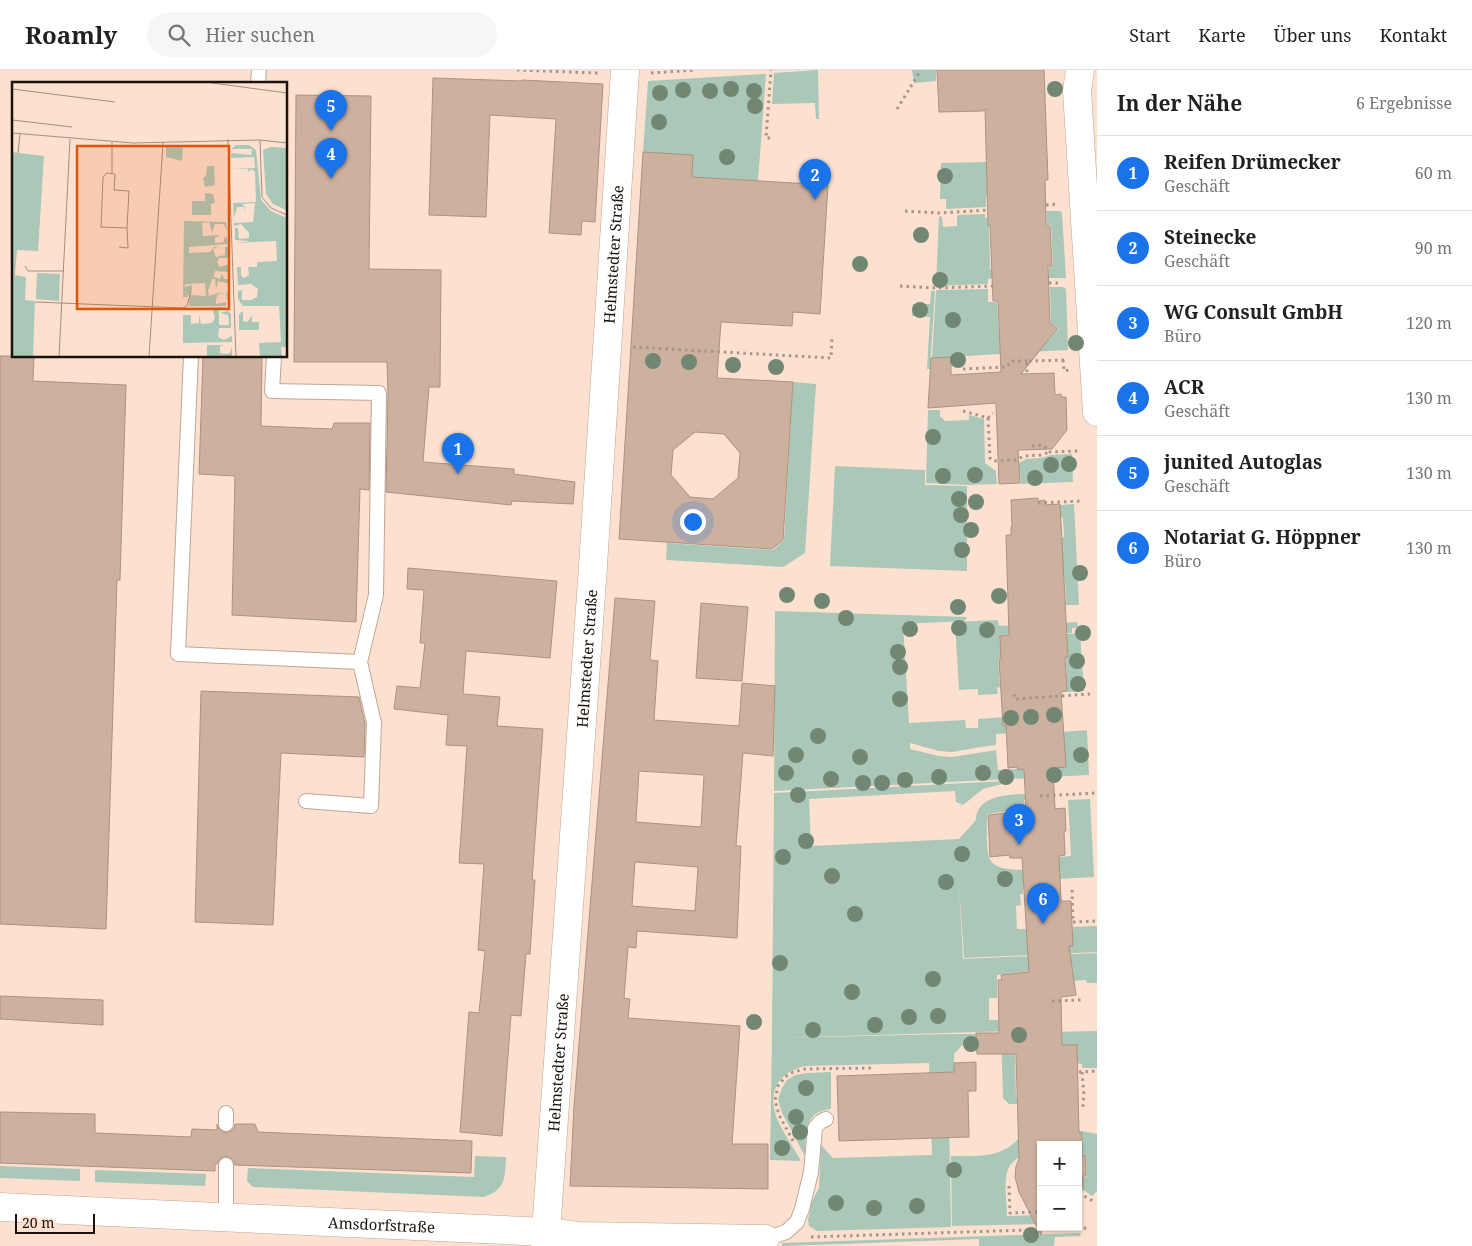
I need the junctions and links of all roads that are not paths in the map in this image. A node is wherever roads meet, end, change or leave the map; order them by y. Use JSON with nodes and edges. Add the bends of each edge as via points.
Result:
{"nodes":[{"id":1,"x":1080,"y":70,"type":"edge"},
{"id":2,"x":623,"y":72,"type":"edge"},
{"id":3,"x":191,"y":358,"type":"edge"},
{"id":4,"x":274,"y":358,"type":"edge"},
{"id":5,"x":1097,"y":412,"type":"edge"},
{"id":6,"x":360,"y":662,"type":"junction"},
{"id":7,"x":306,"y":801,"type":"dead end"},
{"id":8,"x":826,"y":1119,"type":"dead end"},
{"id":9,"x":226,"y":1165,"type":"dead end"},
{"id":10,"x":0,"y":1207,"type":"edge"},
{"id":11,"x":226,"y":1217,"type":"junction"},
{"id":12,"x":765,"y":1238,"type":"joint"},
{"id":13,"x":546,"y":1239,"type":"edge"}],
"edges":[{"from":1,"to":5,"type":"street","via":[[1077,91]]},
{"from":2,"to":13,"type":"street","name":"Helmstedter Straße"},
{"from":3,"to":6,"type":"lane","via":[[178,654]]},
{"from":4,"to":6,"type":"lane","via":[[272,391],[378,393],[376,595]]},
{"from":6,"to":7,"type":"lane","via":[[374,723],[371,806]]},
{"from":8,"to":12,"type":"lane","via":[[815,1128],[810,1172],[797,1222],[786,1232]]},
{"from":9,"to":11,"type":"lane"},
{"from":10,"to":11,"type":"street","name":"Amsdorfstraße"},
{"from":11,"to":13,"type":"street","name":"Amsdorfstraße"},
{"from":12,"to":13,"type":"street","name":"Amsdorfstraße","via":[[578,1236]]}]}
